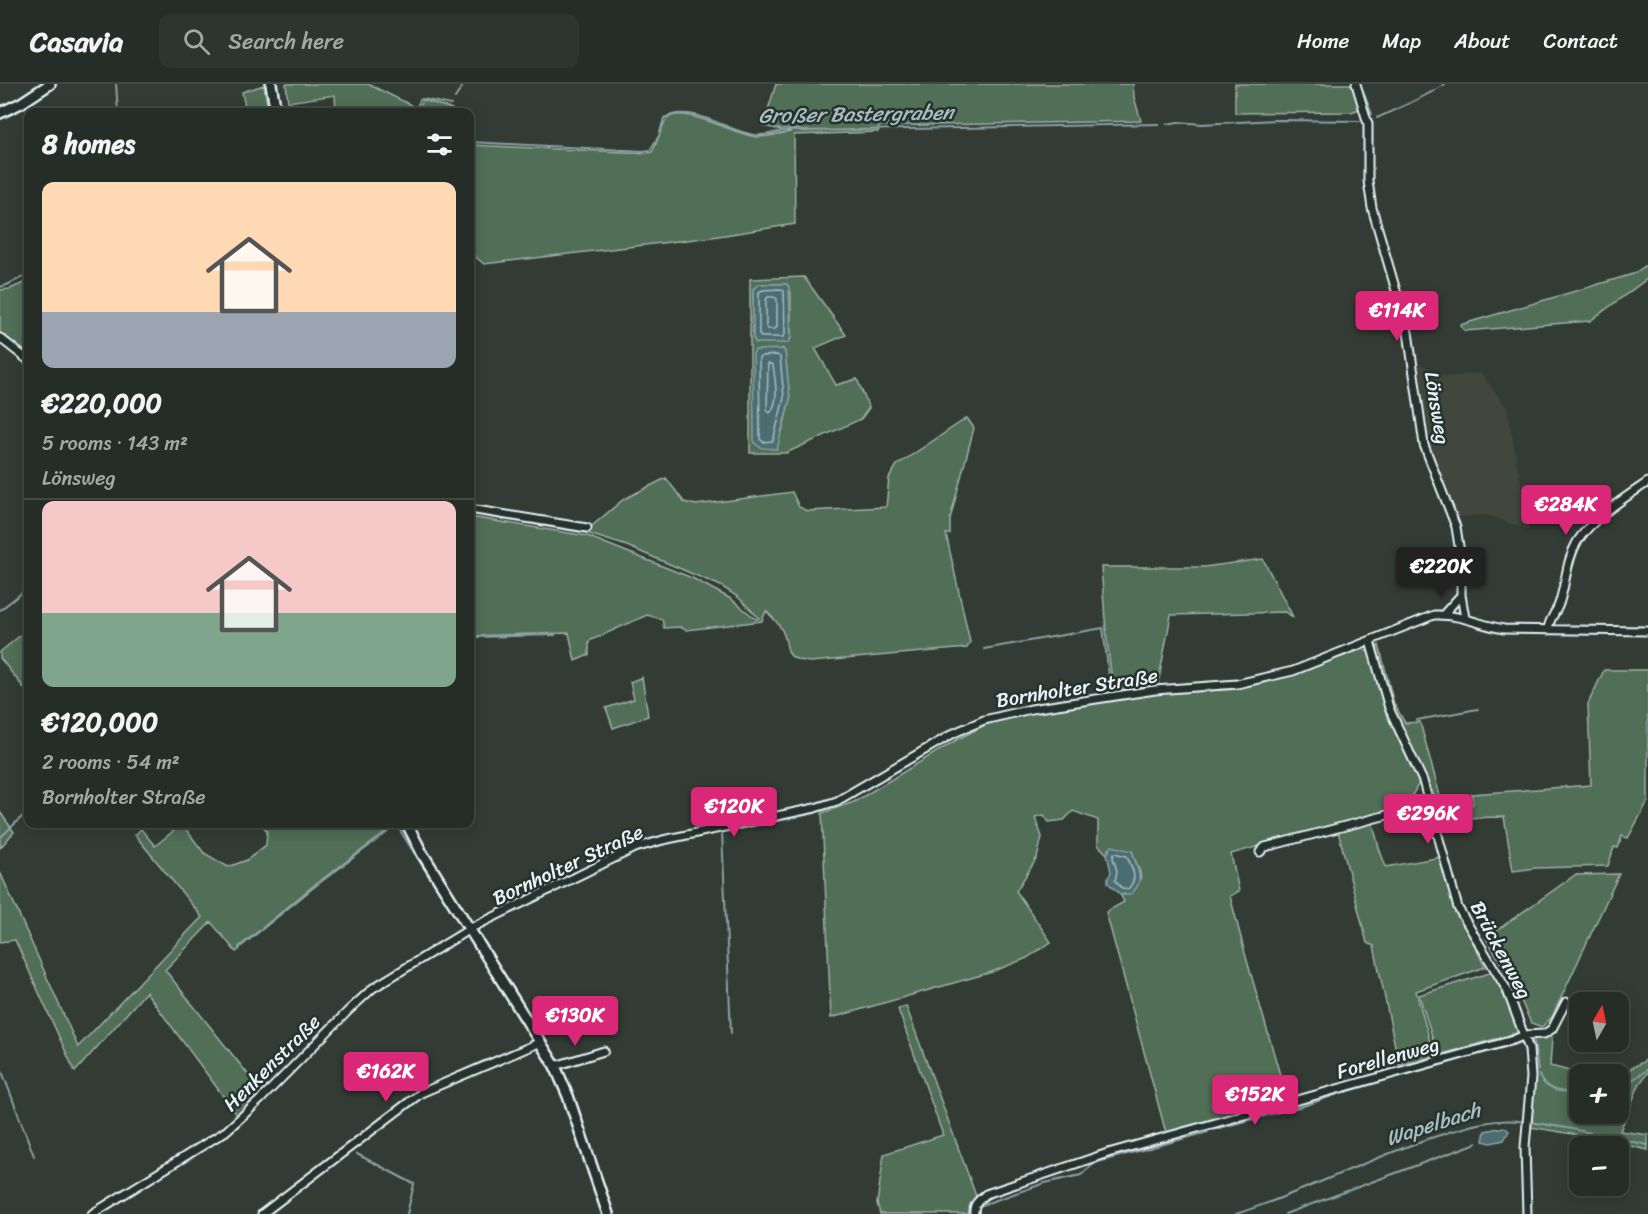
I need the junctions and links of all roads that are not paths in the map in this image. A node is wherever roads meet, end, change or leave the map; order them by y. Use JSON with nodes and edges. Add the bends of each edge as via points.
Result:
{"nodes":[{"id":1,"x":50,"y":84,"type":"edge"},
{"id":2,"x":271,"y":84,"type":"edge"},
{"id":3,"x":1356,"y":84,"type":"edge"},
{"id":4,"x":275,"y":108,"type":"edge"},
{"id":5,"x":0,"y":113,"type":"edge"},
{"id":6,"x":0,"y":338,"type":"edge"},
{"id":7,"x":24,"y":357,"type":"edge"},
{"id":8,"x":1648,"y":482,"type":"edge"},
{"id":9,"x":474,"y":510,"type":"edge"},
{"id":10,"x":587,"y":528,"type":"dead end"},
{"id":11,"x":1461,"y":595,"type":"junction"},
{"id":12,"x":1443,"y":615,"type":"junction"},
{"id":13,"x":1465,"y":618,"type":"junction"},
{"id":14,"x":1548,"y":630,"type":"junction"},
{"id":15,"x":1648,"y":631,"type":"edge"},
{"id":16,"x":1370,"y":642,"type":"junction"},
{"id":17,"x":1429,"y":804,"type":"junction"},
{"id":18,"x":408,"y":828,"type":"edge"},
{"id":19,"x":1260,"y":852,"type":"dead end"},
{"id":20,"x":469,"y":929,"type":"junction"},
{"id":21,"x":1566,"y":1002,"type":"dead end"},
{"id":22,"x":1525,"y":1035,"type":"junction"},
{"id":23,"x":541,"y":1042,"type":"junction"},
{"id":24,"x":604,"y":1051,"type":"dead end"},
{"id":25,"x":555,"y":1066,"type":"junction"},
{"id":26,"x":92,"y":1214,"type":"edge"},
{"id":27,"x":262,"y":1214,"type":"edge"},
{"id":28,"x":608,"y":1214,"type":"edge"},
{"id":29,"x":974,"y":1214,"type":"edge"},
{"id":30,"x":1527,"y":1214,"type":"edge"}],
"edges":[{"from":1,"to":5,"type":"street"},
{"from":2,"to":4,"type":"street"},
{"from":3,"to":11,"type":"street","name":"Lönsweg","via":[[1368,124],[1372,208],[1408,332],[1424,446],[1456,527]]},
{"from":6,"to":7,"type":"street"},
{"from":8,"to":14,"type":"street","via":[[1600,518],[1577,542]]},
{"from":9,"to":10,"type":"street"},
{"from":11,"to":12,"type":"street"},
{"from":11,"to":13,"type":"street","name":"Lönsweg"},
{"from":12,"to":13,"type":"street","name":"Bornholter Straße"},
{"from":12,"to":16,"type":"street","name":"Bornholter Straße","via":[[1434,615]]},
{"from":13,"to":14,"type":"street","name":"Bornholter Straße","via":[[1487,627]]},
{"from":14,"to":15,"type":"street","name":"Bornholter Straße"},
{"from":16,"to":17,"type":"street","name":"Brückenweg","via":[[1389,708],[1423,781]]},
{"from":16,"to":20,"type":"street","name":"Bornholter Straße","via":[[1293,670],[1237,684],[1155,690],[984,720],[954,733],[837,801],[635,848]]},
{"from":17,"to":19,"type":"street"},
{"from":17,"to":22,"type":"street","name":"Brückenweg","via":[[1458,908],[1506,990]]},
{"from":18,"to":20,"type":"street"},
{"from":20,"to":23,"type":"street"},
{"from":20,"to":26,"type":"street","name":"Henkenstraße","via":[[363,996],[226,1131]]},
{"from":21,"to":22,"type":"street","name":"Forellenweg","via":[[1552,1029],[1544,1034]]},
{"from":22,"to":29,"type":"street","name":"Forellenweg","via":[[1108,1153],[986,1194],[978,1200]]},
{"from":22,"to":30,"type":"street","name":"Brückenweg","via":[[1531,1077],[1525,1147]]},
{"from":23,"to":25,"type":"street"},
{"from":23,"to":27,"type":"street","via":[[421,1093]]},
{"from":24,"to":25,"type":"street"},
{"from":25,"to":28,"type":"street"}]}
